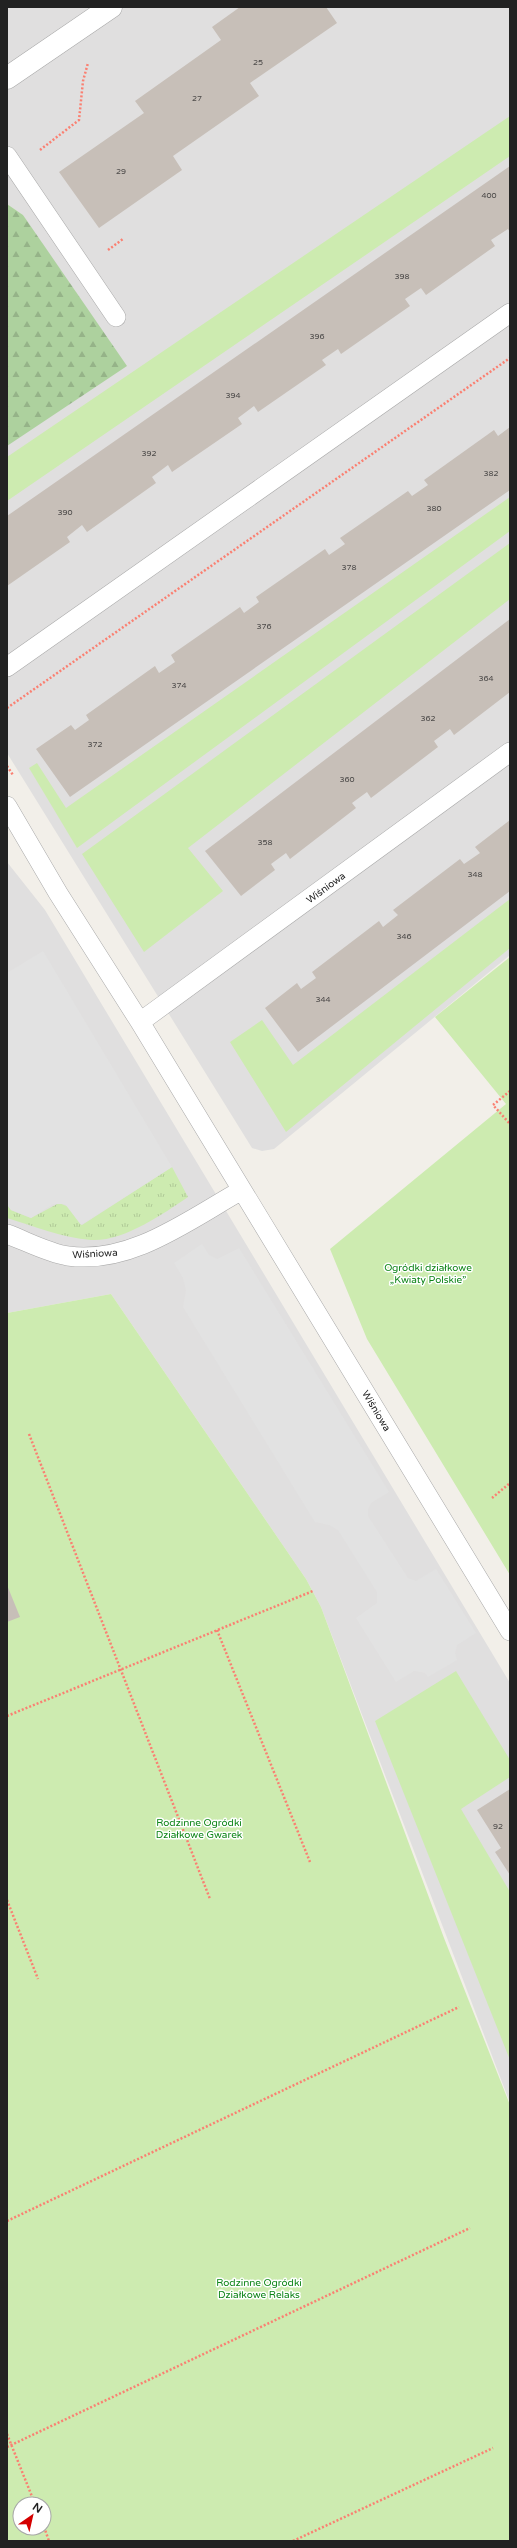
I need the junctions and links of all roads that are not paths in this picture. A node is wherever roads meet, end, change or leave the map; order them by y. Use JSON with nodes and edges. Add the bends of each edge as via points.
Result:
{"nodes":[{"id":1,"x":111,"y":7,"type":"edge"},
{"id":2,"x":7,"y":78,"type":"edge"},
{"id":3,"x":7,"y":156,"type":"edge"},
{"id":4,"x":510,"y":313,"type":"edge"},
{"id":5,"x":116,"y":317,"type":"dead end"},
{"id":6,"x":7,"y":667,"type":"edge"},
{"id":7,"x":510,"y":752,"type":"edge"},
{"id":8,"x":7,"y":806,"type":"edge"},
{"id":9,"x":140,"y":1022,"type":"junction"},
{"id":10,"x":242,"y":1190,"type":"junction"},
{"id":11,"x":7,"y":1234,"type":"edge"},
{"id":12,"x":510,"y":1631,"type":"edge"}],
"edges":[{"from":1,"to":2,"type":"street"},
{"from":3,"to":5,"type":"lane"},
{"from":4,"to":6,"type":"lane"},
{"from":7,"to":9,"type":"lane","name":"Wiśniowa"},
{"from":8,"to":9,"type":"lane","name":"Wiśniowa","via":[[58,893]]},
{"from":9,"to":10,"type":"lane","name":"Wiśniowa"},
{"from":10,"to":11,"type":"lane","name":"Wiśniowa","via":[[136,1248],[115,1254],[67,1256]]},
{"from":10,"to":12,"type":"lane","name":"Wiśniowa"}]}
